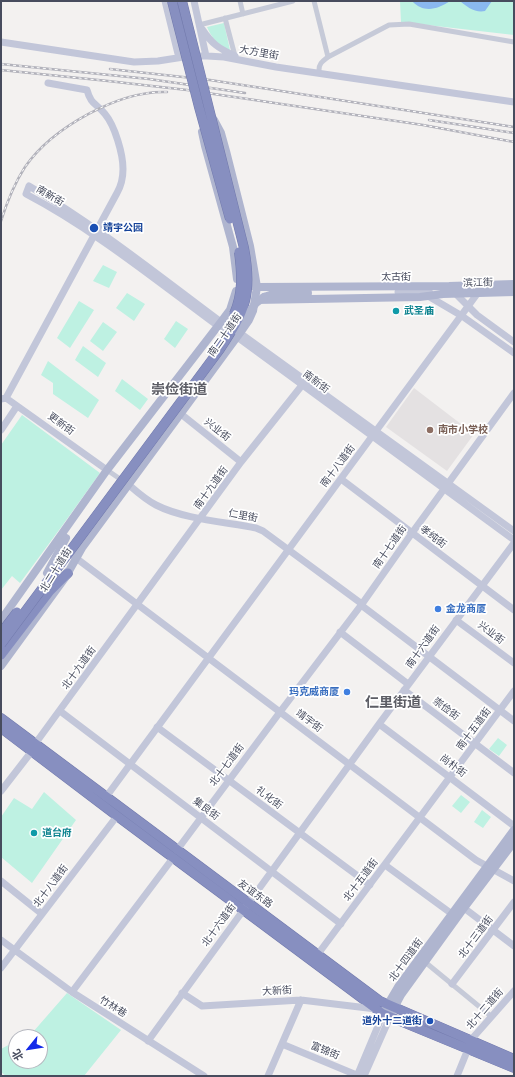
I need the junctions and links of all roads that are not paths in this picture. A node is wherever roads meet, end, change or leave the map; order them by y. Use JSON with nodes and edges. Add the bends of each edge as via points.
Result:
{"nodes":[{"id":1,"x":165,"y":1,"type":"edge"},
{"id":2,"x":172,"y":1,"type":"edge"},
{"id":3,"x":182,"y":1,"type":"edge"},
{"id":4,"x":194,"y":1,"type":"edge"},
{"id":5,"x":240,"y":1,"type":"edge"},
{"id":6,"x":293,"y":1,"type":"edge"},
{"id":7,"x":314,"y":1,"type":"edge"},
{"id":8,"x":286,"y":2,"type":"edge"},
{"id":9,"x":243,"y":14,"type":"junction"},
{"id":10,"x":225,"y":18,"type":"junction"},
{"id":11,"x":199,"y":25,"type":"junction"},
{"id":12,"x":1,"y":38,"type":"edge"},
{"id":13,"x":1,"y":42,"type":"edge"},
{"id":14,"x":514,"y":42,"type":"edge"},
{"id":15,"x":178,"y":54,"type":"junction"},
{"id":16,"x":206,"y":55,"type":"junction"},
{"id":17,"x":235,"y":56,"type":"junction"},
{"id":18,"x":328,"y":57,"type":"junction"},
{"id":19,"x":319,"y":70,"type":"junction"},
{"id":20,"x":48,"y":83,"type":"dead end"},
{"id":21,"x":514,"y":101,"type":"edge"},
{"id":22,"x":203,"y":106,"type":"junction"},
{"id":23,"x":93,"y":231,"type":"junction"},
{"id":24,"x":238,"y":279,"type":"junction"},
{"id":25,"x":514,"y":284,"type":"edge"},
{"id":26,"x":484,"y":285,"type":"junction"},
{"id":27,"x":449,"y":286,"type":"junction"},
{"id":28,"x":257,"y":287,"type":"junction"},
{"id":29,"x":398,"y":292,"type":"joint"},
{"id":30,"x":514,"y":292,"type":"edge"},
{"id":31,"x":236,"y":293,"type":"junction"},
{"id":32,"x":456,"y":293,"type":"junction"},
{"id":33,"x":478,"y":293,"type":"junction"},
{"id":34,"x":443,"y":294,"type":"junction"},
{"id":35,"x":428,"y":296,"type":"junction"},
{"id":36,"x":255,"y":300,"type":"junction"},
{"id":37,"x":469,"y":306,"type":"junction"},
{"id":38,"x":462,"y":316,"type":"junction"},
{"id":39,"x":220,"y":324,"type":"junction"},
{"id":40,"x":238,"y":335,"type":"junction"},
{"id":41,"x":514,"y":342,"type":"edge"},
{"id":42,"x":220,"y":349,"type":"junction"},
{"id":43,"x":514,"y":353,"type":"edge"},
{"id":44,"x":303,"y":384,"type":"junction"},
{"id":45,"x":514,"y":393,"type":"edge"},
{"id":46,"x":3,"y":399,"type":"edge"},
{"id":47,"x":17,"y":406,"type":"junction"},
{"id":48,"x":181,"y":414,"type":"junction"},
{"id":49,"x":1,"y":430,"type":"edge"},
{"id":50,"x":374,"y":434,"type":"junction"},
{"id":51,"x":242,"y":462,"type":"junction"},
{"id":52,"x":110,"y":472,"type":"junction"},
{"id":53,"x":341,"y":479,"type":"junction"},
{"id":54,"x":449,"y":483,"type":"junction"},
{"id":55,"x":129,"y":485,"type":"junction"},
{"id":56,"x":445,"y":490,"type":"junction"},
{"id":57,"x":201,"y":518,"type":"junction"},
{"id":58,"x":514,"y":531,"type":"edge"},
{"id":59,"x":412,"y":533,"type":"junction"},
{"id":60,"x":514,"y":541,"type":"edge"},
{"id":61,"x":56,"y":543,"type":"junction"},
{"id":62,"x":288,"y":549,"type":"junction"},
{"id":63,"x":75,"y":558,"type":"junction"},
{"id":64,"x":47,"y":573,"type":"junction"},
{"id":65,"x":68,"y":573,"type":"junction"},
{"id":66,"x":481,"y":586,"type":"junction"},
{"id":67,"x":137,"y":604,"type":"junction"},
{"id":68,"x":361,"y":605,"type":"junction"},
{"id":69,"x":514,"y":610,"type":"edge"},
{"id":70,"x":3,"y":615,"type":"edge"},
{"id":71,"x":456,"y":620,"type":"junction"},
{"id":72,"x":340,"y":632,"type":"junction"},
{"id":73,"x":1,"y":633,"type":"edge"},
{"id":74,"x":1,"y":644,"type":"edge"},
{"id":75,"x":1,"y":655,"type":"edge"},
{"id":76,"x":429,"y":656,"type":"junction"},
{"id":77,"x":209,"y":658,"type":"junction"},
{"id":78,"x":513,"y":660,"type":"edge"},
{"id":79,"x":1,"y":666,"type":"edge"},
{"id":80,"x":406,"y":687,"type":"junction"},
{"id":81,"x":514,"y":691,"type":"edge"},
{"id":82,"x":500,"y":710,"type":"junction"},
{"id":83,"x":60,"y":711,"type":"junction"},
{"id":84,"x":280,"y":712,"type":"junction"},
{"id":85,"x":1,"y":718,"type":"edge"},
{"id":86,"x":514,"y":721,"type":"edge"},
{"id":87,"x":379,"y":724,"type":"junction"},
{"id":88,"x":157,"y":727,"type":"junction"},
{"id":89,"x":1,"y":728,"type":"edge"},
{"id":90,"x":475,"y":744,"type":"junction"},
{"id":91,"x":34,"y":748,"type":"junction"},
{"id":92,"x":130,"y":764,"type":"junction"},
{"id":93,"x":350,"y":764,"type":"junction"},
{"id":94,"x":514,"y":773,"type":"edge"},
{"id":95,"x":450,"y":777,"type":"junction"},
{"id":96,"x":229,"y":780,"type":"junction"},
{"id":97,"x":1,"y":791,"type":"edge"},
{"id":98,"x":106,"y":797,"type":"junction"},
{"id":99,"x":117,"y":816,"type":"junction"},
{"id":100,"x":420,"y":817,"type":"junction"},
{"id":101,"x":201,"y":818,"type":"junction"},
{"id":102,"x":514,"y":826,"type":"edge"},
{"id":103,"x":514,"y":830,"type":"edge"},
{"id":104,"x":300,"y":833,"type":"junction"},
{"id":105,"x":514,"y":842,"type":"edge"},
{"id":106,"x":175,"y":854,"type":"junction"},
{"id":107,"x":385,"y":865,"type":"junction"},
{"id":108,"x":490,"y":867,"type":"junction"},
{"id":109,"x":271,"y":871,"type":"junction"},
{"id":110,"x":1,"y":881,"type":"edge"},
{"id":111,"x":514,"y":881,"type":"edge"},
{"id":112,"x":370,"y":885,"type":"junction"},
{"id":113,"x":514,"y":902,"type":"edge"},
{"id":114,"x":245,"y":906,"type":"junction"},
{"id":115,"x":464,"y":908,"type":"junction"},
{"id":116,"x":42,"y":914,"type":"junction"},
{"id":117,"x":452,"y":914,"type":"junction"},
{"id":118,"x":341,"y":924,"type":"junction"},
{"id":119,"x":494,"y":930,"type":"junction"},
{"id":120,"x":1,"y":940,"type":"edge"},
{"id":121,"x":514,"y":946,"type":"edge"},
{"id":122,"x":15,"y":950,"type":"junction"},
{"id":123,"x":318,"y":954,"type":"junction"},
{"id":124,"x":425,"y":962,"type":"junction"},
{"id":125,"x":1,"y":968,"type":"edge"},
{"id":126,"x":452,"y":984,"type":"junction"},
{"id":127,"x":514,"y":991,"type":"edge"},
{"id":128,"x":72,"y":992,"type":"junction"},
{"id":129,"x":182,"y":993,"type":"junction"},
{"id":130,"x":301,"y":1000,"type":"junction"},
{"id":131,"x":391,"y":1006,"type":"junction"},
{"id":132,"x":383,"y":1013,"type":"junction"},
{"id":133,"x":492,"y":1017,"type":"junction"},
{"id":134,"x":148,"y":1040,"type":"junction"},
{"id":135,"x":282,"y":1044,"type":"junction"},
{"id":136,"x":469,"y":1045,"type":"junction"},
{"id":137,"x":514,"y":1059,"type":"edge"},
{"id":138,"x":514,"y":1068,"type":"edge"},
{"id":139,"x":204,"y":1076,"type":"edge"},
{"id":140,"x":268,"y":1076,"type":"edge"},
{"id":141,"x":360,"y":1076,"type":"edge"},
{"id":142,"x":457,"y":1076,"type":"edge"}],
"edges":[{"from":1,"to":15,"type":"street"},
{"from":2,"to":22,"type":"highway","bridge":true},
{"from":3,"to":22,"type":"highway","bridge":true},
{"from":4,"to":11,"type":"street"},
{"from":5,"to":9,"type":"street"},
{"from":6,"to":8,"type":"street"},
{"from":7,"to":18,"type":"street"},
{"from":8,"to":9,"type":"street"},
{"from":9,"to":10,"type":"street"},
{"from":10,"to":11,"type":"street"},
{"from":10,"to":17,"type":"street"},
{"from":11,"to":16,"type":"street"},
{"from":11,"to":17,"type":"street","via":[[218,49]]},
{"from":12,"to":15,"type":"street","name":"大方里街","via":[[132,58]]},
{"from":13,"to":16,"type":"street","name":"大方里街","via":[[134,62]]},
{"from":14,"to":18,"type":"street","via":[[410,24],[394,24],[380,28]]},
{"from":15,"to":16,"type":"street","name":"大方里街"},
{"from":16,"to":17,"type":"street","name":"大方里街"},
{"from":16,"to":21,"type":"street","name":"大方里街"},
{"from":17,"to":19,"type":"street","name":"大方里街"},
{"from":18,"to":19,"type":"street","via":[[319,66]]},
{"from":19,"to":21,"type":"street","name":"大方里街"},
{"from":20,"to":23,"type":"street","via":[[87,90],[90,100],[104,112],[115,131],[123,170],[119,189]]},
{"from":22,"to":24,"type":"main road","name":"南二十道街","via":[[205,146],[233,247]]},
{"from":22,"to":28,"type":"main road","name":"南二十道街","via":[[220,133],[226,151],[250,246]]},
{"from":22,"to":42,"type":"highway","bridge":true,"via":[[244,248],[249,278],[239,318]]},
{"from":22,"to":64,"type":"highway","bridge":true,"via":[[238,246],[242,277],[238,307],[210,352]]},
{"from":23,"to":23,"type":"street","name":"南新街","via":[[29,186],[26,194]]},
{"from":23,"to":39,"type":"street","name":"南新街"},
{"from":23,"to":46,"type":"street"},
{"from":24,"to":28,"type":"main road"},
{"from":24,"to":31,"type":"main road","name":"南二十道街"},
{"from":25,"to":26,"type":"main road","name":"滨江街"},
{"from":26,"to":27,"type":"main road","name":"滨江街"},
{"from":26,"to":33,"type":"street","name":"南十八道街"},
{"from":27,"to":28,"type":"main road","name":"太古街"},
{"from":27,"to":32,"type":"street"},
{"from":28,"to":36,"type":"main road","name":"南二十道街"},
{"from":29,"to":34,"type":"street","name":"太古街"},
{"from":29,"to":42,"type":"main road","name":"太古街","bridge":true,"via":[[273,294],[256,303]]},
{"from":30,"to":33,"type":"main road","name":"滨江街"},
{"from":31,"to":36,"type":"main road"},
{"from":31,"to":39,"type":"main road","name":"南二十道街","via":[[230,310]]},
{"from":32,"to":33,"type":"main road","name":"滨江街"},
{"from":32,"to":34,"type":"main road","name":"滨江街"},
{"from":32,"to":37,"type":"street"},
{"from":33,"to":37,"type":"street","name":"南十八道街"},
{"from":34,"to":35,"type":"main road","name":"太古街"},
{"from":35,"to":36,"type":"main road","name":"太古街"},
{"from":35,"to":38,"type":"street"},
{"from":36,"to":40,"type":"main road","name":"南二十道街","via":[[249,320]]},
{"from":37,"to":38,"type":"street","name":"南十八道街"},
{"from":37,"to":41,"type":"street"},
{"from":38,"to":43,"type":"street"},
{"from":38,"to":50,"type":"street","name":"南十八道街"},
{"from":39,"to":40,"type":"street","name":"南新街"},
{"from":39,"to":52,"type":"main road","name":"南二十道街"},
{"from":40,"to":44,"type":"street","name":"南新街"},
{"from":40,"to":48,"type":"main road","name":"南二十道街"},
{"from":40,"to":50,"type":"street","name":"南新街"},
{"from":42,"to":74,"type":"highway","bridge":true},
{"from":44,"to":50,"type":"street","name":"南新街"},
{"from":44,"to":51,"type":"street","name":"南十九道街"},
{"from":45,"to":54,"type":"street","name":"南十七道街"},
{"from":46,"to":47,"type":"street","name":"更新街"},
{"from":47,"to":49,"type":"street"},
{"from":47,"to":52,"type":"street","name":"更新街"},
{"from":48,"to":51,"type":"street","name":"兴业街"},
{"from":48,"to":55,"type":"main road","name":"南二十道街"},
{"from":50,"to":53,"type":"street","name":"南十八道街"},
{"from":50,"to":54,"type":"street","name":"南新街"},
{"from":50,"to":56,"type":"street","name":"南新街"},
{"from":51,"to":57,"type":"street","name":"南十九道街"},
{"from":52,"to":55,"type":"street"},
{"from":52,"to":61,"type":"main road","name":"北二十道街"},
{"from":52,"to":64,"type":"main road","bridge":true,"via":[[66,538]]},
{"from":53,"to":59,"type":"street","name":"孝纯街"},
{"from":53,"to":62,"type":"street","name":"南十八道街"},
{"from":54,"to":56,"type":"street","name":"南十七道街"},
{"from":54,"to":58,"type":"street","name":"南新街"},
{"from":55,"to":57,"type":"street","name":"仁里街","via":[[154,505]]},
{"from":55,"to":63,"type":"main road","name":"北二十道街"},
{"from":56,"to":59,"type":"street","name":"南十七道街"},
{"from":56,"to":60,"type":"street","name":"南新街"},
{"from":57,"to":62,"type":"street","name":"仁里街","via":[[256,528]]},
{"from":57,"to":67,"type":"street","name":"南十九道街"},
{"from":59,"to":66,"type":"street","name":"孝纯街"},
{"from":59,"to":68,"type":"street","name":"南十七道街"},
{"from":60,"to":66,"type":"street","name":"南十六道街"},
{"from":61,"to":63,"type":"street","name":"靖宇街"},
{"from":61,"to":70,"type":"main road","name":"北二十道街"},
{"from":62,"to":68,"type":"street","name":"仁里街"},
{"from":62,"to":77,"type":"street","name":"南十八道街"},
{"from":63,"to":65,"type":"main road","name":"北二十道街"},
{"from":63,"to":67,"type":"street","name":"靖宇街"},
{"from":64,"to":73,"type":"highway","bridge":true},
{"from":65,"to":75,"type":"highway","via":[[50,591]]},
{"from":65,"to":79,"type":"main road","name":"北二十道街"},
{"from":66,"to":69,"type":"street","name":"孝纯街"},
{"from":66,"to":71,"type":"street","name":"南十六道街"},
{"from":67,"to":77,"type":"street","name":"靖宇街"},
{"from":67,"to":83,"type":"street","name":"北十九道街"},
{"from":68,"to":72,"type":"street","name":"南十七道街"},
{"from":68,"to":76,"type":"street","name":"仁里街"},
{"from":71,"to":76,"type":"street","name":"南十六道街"},
{"from":71,"to":78,"type":"street","name":"兴业街"},
{"from":72,"to":80,"type":"street","name":"崇俭街"},
{"from":72,"to":84,"type":"street","name":"南十七道街"},
{"from":76,"to":80,"type":"street","name":"南十六道街"},
{"from":76,"to":82,"type":"street","name":"仁里街"},
{"from":77,"to":84,"type":"street","name":"靖宇街"},
{"from":77,"to":88,"type":"street"},
{"from":80,"to":87,"type":"street","name":"南十六道街"},
{"from":80,"to":90,"type":"street","name":"崇俭街"},
{"from":81,"to":82,"type":"street","name":"南十五道街"},
{"from":82,"to":86,"type":"street","name":"仁里街"},
{"from":82,"to":90,"type":"street","name":"南十五道街"},
{"from":83,"to":91,"type":"street","name":"北十九道街"},
{"from":83,"to":92,"type":"street","name":"集良街"},
{"from":84,"to":93,"type":"street","name":"靖宇街"},
{"from":84,"to":96,"type":"street","name":"北十七道街"},
{"from":85,"to":91,"type":"highway","name":"友谊东路"},
{"from":87,"to":93,"type":"street","name":"南十六道街"},
{"from":87,"to":95,"type":"street","name":"尚朴街"},
{"from":88,"to":92,"type":"street"},
{"from":88,"to":96,"type":"street","name":"礼化街"},
{"from":89,"to":91,"type":"highway","name":"友谊东路"},
{"from":90,"to":94,"type":"street","name":"崇俭街"},
{"from":90,"to":95,"type":"street","name":"南十五道街"},
{"from":91,"to":97,"type":"street","name":"北十九道街"},
{"from":91,"to":98,"type":"highway","name":"友谊东路"},
{"from":91,"to":99,"type":"highway","name":"友谊东路"},
{"from":92,"to":98,"type":"street"},
{"from":92,"to":101,"type":"street","name":"集良街"},
{"from":93,"to":100,"type":"street","name":"靖宇街"},
{"from":93,"to":104,"type":"street","name":"北十六道街"},
{"from":95,"to":100,"type":"street","name":"南十五道街"},
{"from":95,"to":102,"type":"street","name":"尚朴街"},
{"from":96,"to":101,"type":"street","name":"北十七道街"},
{"from":96,"to":104,"type":"street","name":"礼化街"},
{"from":98,"to":106,"type":"highway","name":"友谊东路"},
{"from":99,"to":106,"type":"highway","name":"友谊东路"},
{"from":99,"to":116,"type":"street","name":"北十八道街"},
{"from":100,"to":107,"type":"street","name":"北十五道街"},
{"from":100,"to":108,"type":"street","name":"靖宇街","via":[[476,860]]},
{"from":101,"to":106,"type":"street","name":"北十七道街"},
{"from":101,"to":109,"type":"street","name":"集良街"},
{"from":103,"to":108,"type":"main road"},
{"from":104,"to":109,"type":"street","name":"北十六道街"},
{"from":104,"to":112,"type":"street","name":"礼化街"},
{"from":105,"to":108,"type":"main road"},
{"from":106,"to":114,"type":"highway","name":"友谊东路"},
{"from":106,"to":128,"type":"street","name":"北十七道街"},
{"from":107,"to":112,"type":"street","name":"北十五道街"},
{"from":107,"to":117,"type":"street"},
{"from":108,"to":111,"type":"street","name":"靖宇街"},
{"from":108,"to":115,"type":"main road","name":"北十四道街"},
{"from":108,"to":117,"type":"main road","name":"北十四道街"},
{"from":109,"to":114,"type":"street","name":"北十六道街"},
{"from":109,"to":118,"type":"street","name":"集良街"},
{"from":110,"to":116,"type":"street"},
{"from":112,"to":118,"type":"street","name":"北十五道街"},
{"from":113,"to":119,"type":"street","name":"北十三道街"},
{"from":114,"to":123,"type":"highway","name":"友谊东路"},
{"from":114,"to":129,"type":"street","name":"北十六道街"},
{"from":114,"to":132,"type":"highway","name":"友谊东路"},
{"from":115,"to":119,"type":"street"},
{"from":115,"to":124,"type":"main road","name":"北十四道街"},
{"from":116,"to":122,"type":"street","name":"北十八道街"},
{"from":117,"to":131,"type":"main road","name":"北十四道街"},
{"from":118,"to":123,"type":"street","name":"北十五道街"},
{"from":119,"to":121,"type":"street"},
{"from":119,"to":126,"type":"street","name":"北十三道街"},
{"from":120,"to":122,"type":"street","name":"竹林巷"},
{"from":122,"to":125,"type":"street","name":"北十八道街"},
{"from":122,"to":128,"type":"street","name":"竹林巷"},
{"from":123,"to":131,"type":"highway","name":"友谊东路","via":[[380,1001]]},
{"from":124,"to":126,"type":"street"},
{"from":124,"to":131,"type":"main road","name":"北十四道街"},
{"from":126,"to":133,"type":"street"},
{"from":127,"to":133,"type":"street","name":"北十二道街"},
{"from":128,"to":134,"type":"street","name":"竹林巷"},
{"from":129,"to":130,"type":"street","name":"大新街","via":[[202,1006]]},
{"from":129,"to":134,"type":"street","name":"北十六道街"},
{"from":130,"to":132,"type":"street","name":"大新街"},
{"from":130,"to":135,"type":"street"},
{"from":131,"to":132,"type":"main road","name":"北十四道街"},
{"from":131,"to":136,"type":"highway","name":"友谊东路","via":[[430,1021]]},
{"from":132,"to":136,"type":"highway","name":"友谊东路"},
{"from":132,"to":141,"type":"street","name":"北十四道街"},
{"from":133,"to":136,"type":"street","name":"北十二道街"},
{"from":134,"to":139,"type":"street","name":"竹林巷"},
{"from":135,"to":140,"type":"street"},
{"from":135,"to":141,"type":"street","name":"富锦街"},
{"from":136,"to":137,"type":"highway","name":"友谊东路"},
{"from":136,"to":138,"type":"highway","name":"友谊东路"},
{"from":136,"to":142,"type":"street","name":"北十二道街"}]}
